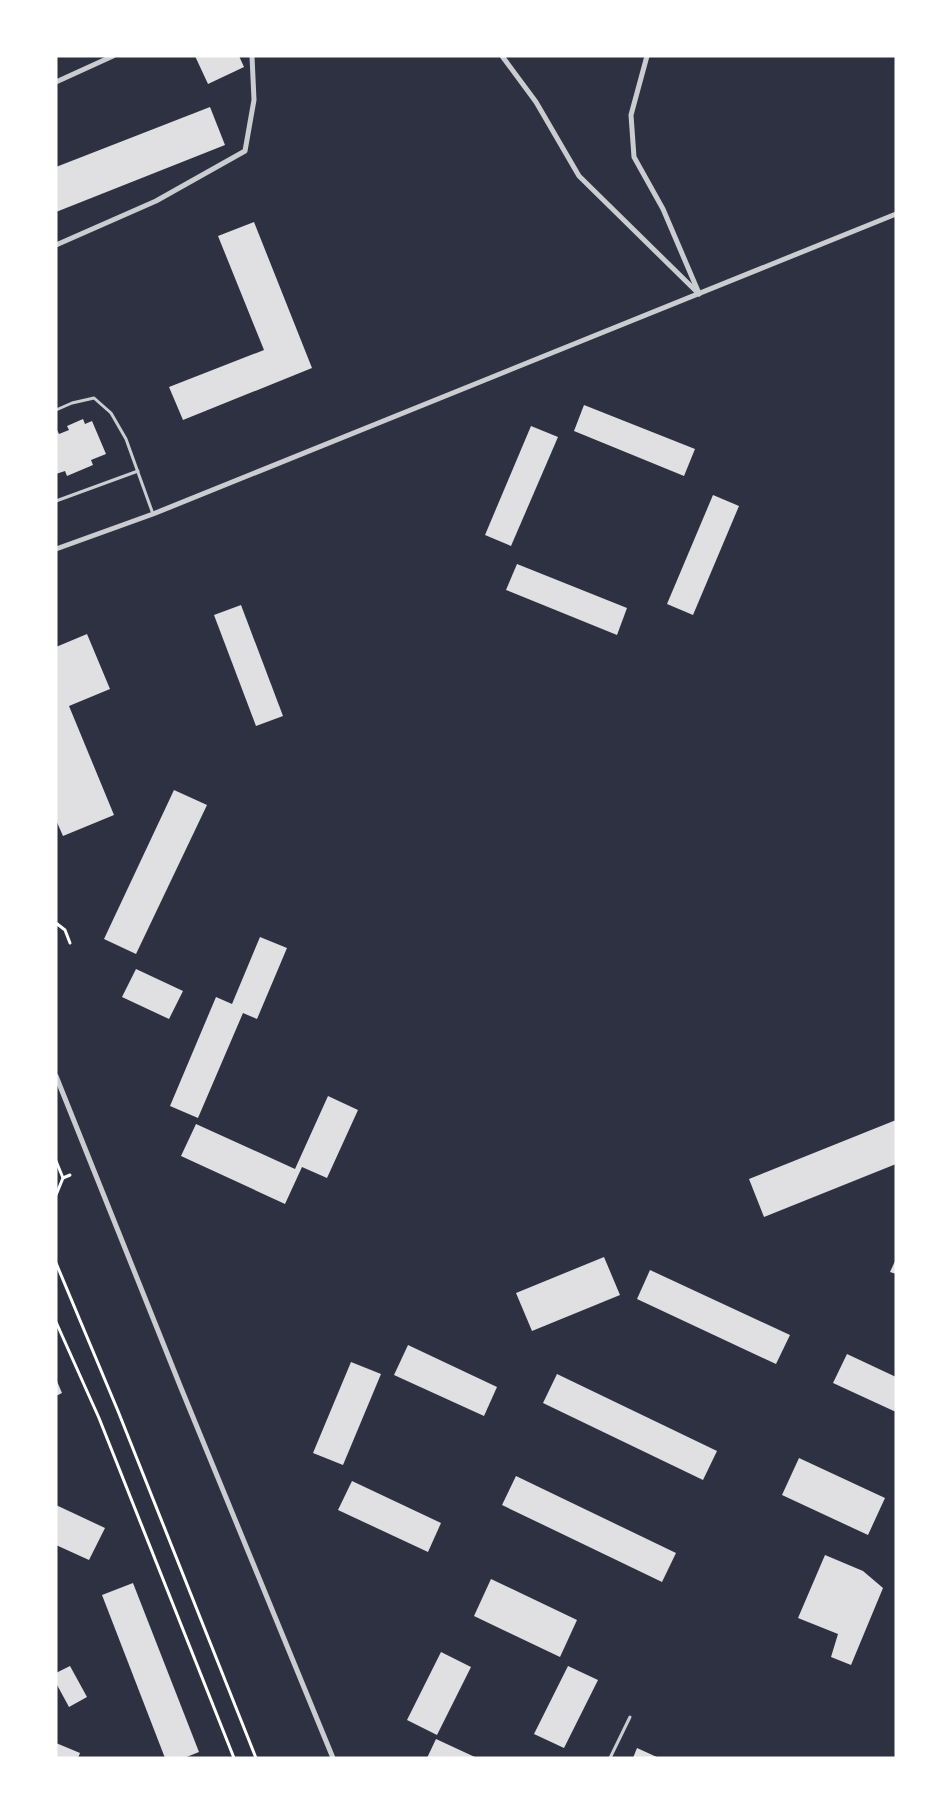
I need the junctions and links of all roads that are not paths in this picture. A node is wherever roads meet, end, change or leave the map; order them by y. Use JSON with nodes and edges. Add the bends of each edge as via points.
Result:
{"nodes":[{"id":1,"x":113,"y":56,"type":"edge"},
{"id":2,"x":252,"y":56,"type":"edge"},
{"id":3,"x":502,"y":56,"type":"edge"},
{"id":4,"x":647,"y":56,"type":"edge"},
{"id":5,"x":56,"y":82,"type":"edge"},
{"id":6,"x":896,"y":214,"type":"edge"},
{"id":7,"x":56,"y":245,"type":"edge"},
{"id":8,"x":699,"y":294,"type":"junction"},
{"id":9,"x":56,"y":410,"type":"edge"},
{"id":10,"x":138,"y":471,"type":"junction"},
{"id":11,"x":56,"y":501,"type":"edge"},
{"id":12,"x":153,"y":514,"type":"junction"},
{"id":13,"x":56,"y":549,"type":"edge"},
{"id":14,"x":56,"y":1076,"type":"edge"},
{"id":15,"x":630,"y":1717,"type":"dead end"},
{"id":16,"x":333,"y":1758,"type":"edge"},
{"id":17,"x":610,"y":1758,"type":"edge"}],
"edges":[{"from":1,"to":5,"type":"street"},
{"from":2,"to":7,"type":"street","via":[[254,100],[245,151],[156,201]]},
{"from":3,"to":8,"type":"street","via":[[536,102],[579,176]]},
{"from":4,"to":8,"type":"street","via":[[630,115],[634,157],[664,209]]},
{"from":6,"to":8,"type":"street"},
{"from":8,"to":12,"type":"street"},
{"from":9,"to":10,"type":"lane","via":[[94,398],[111,413],[126,439]]},
{"from":10,"to":11,"type":"lane"},
{"from":10,"to":12,"type":"lane"},
{"from":12,"to":13,"type":"street"},
{"from":14,"to":16,"type":"street"},
{"from":15,"to":17,"type":"lane"}]}
